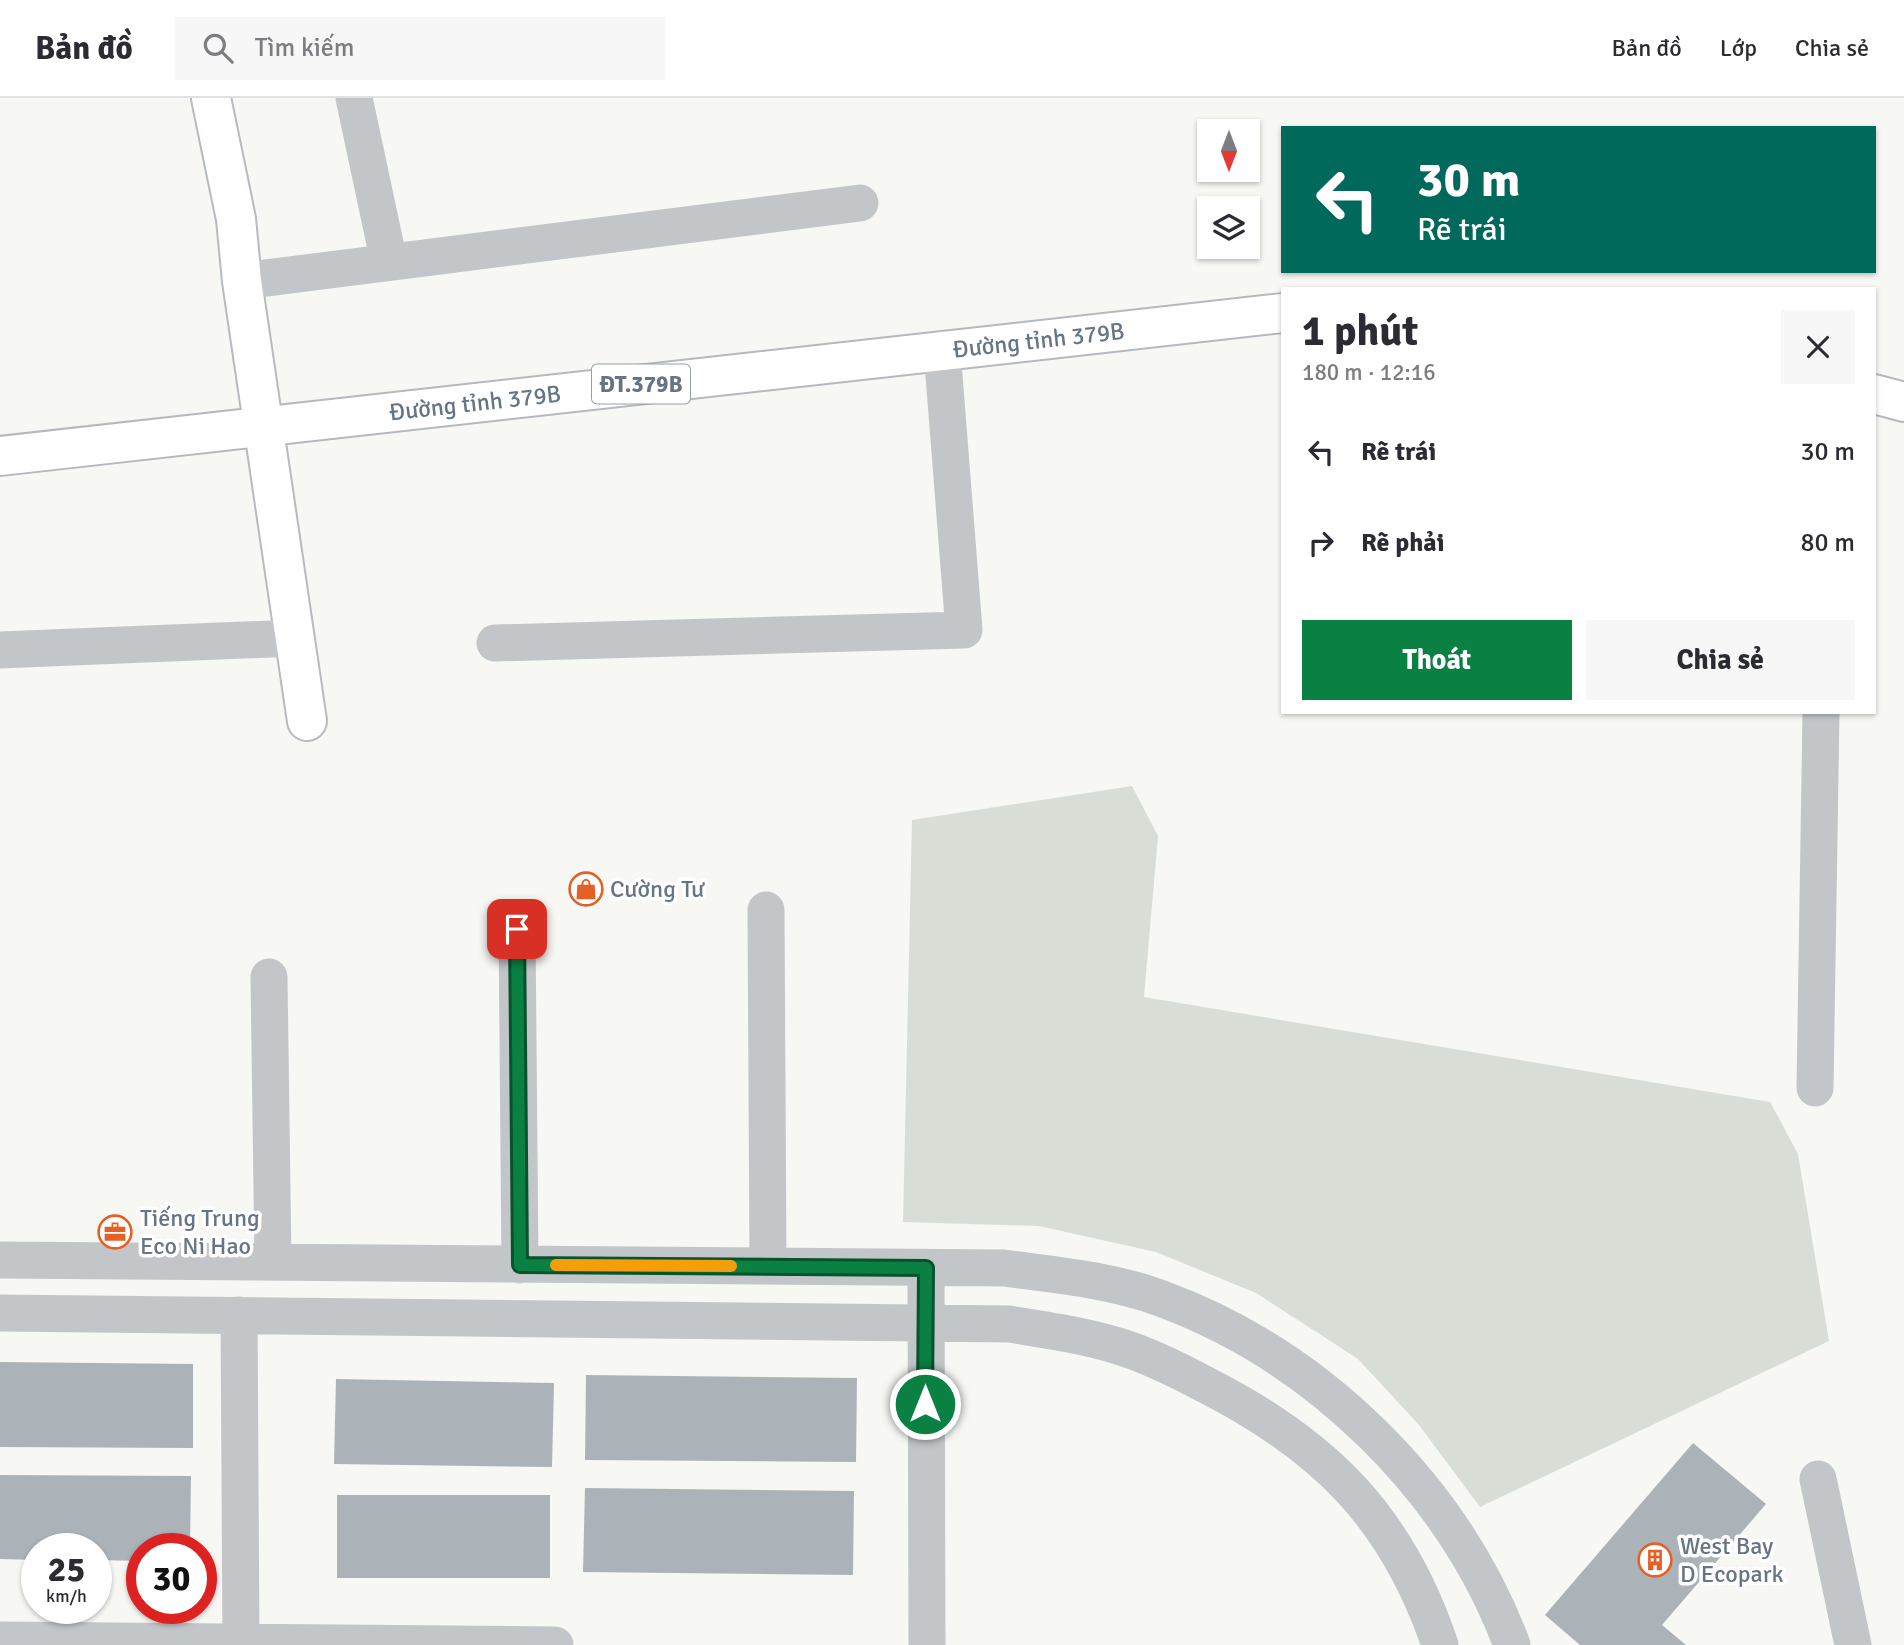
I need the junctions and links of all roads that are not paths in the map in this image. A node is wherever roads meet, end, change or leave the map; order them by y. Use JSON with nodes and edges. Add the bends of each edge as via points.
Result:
{"nodes":[{"id":1,"x":211,"y":98,"type":"edge"},
{"id":2,"x":354,"y":98,"type":"edge"},
{"id":3,"x":860,"y":202,"type":"dead end"},
{"id":4,"x":389,"y":262,"type":"junction"},
{"id":5,"x":242,"y":281,"type":"junction"},
{"id":6,"x":1281,"y":313,"type":"edge"},
{"id":7,"x":942,"y":350,"type":"junction"},
{"id":8,"x":1876,"y":395,"type":"edge"},
{"id":9,"x":1904,"y":402,"type":"edge"},
{"id":10,"x":264,"y":427,"type":"junction"},
{"id":11,"x":0,"y":456,"type":"edge"},
{"id":12,"x":295,"y":638,"type":"junction"},
{"id":13,"x":495,"y":643,"type":"dead end"},
{"id":14,"x":0,"y":650,"type":"edge"},
{"id":15,"x":1822,"y":714,"type":"edge"},
{"id":16,"x":307,"y":721,"type":"dead end"},
{"id":17,"x":766,"y":910,"type":"dead end"},
{"id":18,"x":517,"y":929,"type":"dead end"},
{"id":19,"x":269,"y":978,"type":"dead end"},
{"id":20,"x":1815,"y":1088,"type":"dead end"},
{"id":21,"x":0,"y":1260,"type":"edge"},
{"id":22,"x":273,"y":1262,"type":"junction"},
{"id":23,"x":520,"y":1265,"type":"junction"},
{"id":24,"x":768,"y":1266,"type":"junction"},
{"id":25,"x":926,"y":1268,"type":"junction"},
{"id":26,"x":0,"y":1313,"type":"edge"},
{"id":27,"x":239,"y":1315,"type":"junction"},
{"id":28,"x":925,"y":1324,"type":"junction"},
{"id":29,"x":1818,"y":1479,"type":"dead end"},
{"id":30,"x":0,"y":1640,"type":"edge"},
{"id":31,"x":241,"y":1643,"type":"edge"},
{"id":32,"x":555,"y":1645,"type":"edge"},
{"id":33,"x":927,"y":1645,"type":"edge"},
{"id":34,"x":1440,"y":1645,"type":"edge"},
{"id":35,"x":1512,"y":1645,"type":"edge"},
{"id":36,"x":1853,"y":1645,"type":"edge"}],
"edges":[{"from":1,"to":5,"type":"main road","via":[[236,219]]},
{"from":2,"to":4,"type":"street"},
{"from":3,"to":4,"type":"street"},
{"from":4,"to":5,"type":"street"},
{"from":5,"to":10,"type":"main road"},
{"from":6,"to":7,"type":"main road","name":"Đường tỉnh 379B","number":"ĐT.379B"},
{"from":7,"to":10,"type":"main road","name":"Đường tỉnh 379B","number":"ĐT.379B"},
{"from":7,"to":13,"type":"street","via":[[964,630]]},
{"from":8,"to":9,"type":"main road"},
{"from":10,"to":11,"type":"main road","name":"Đường tỉnh 379B","number":"ĐT.379B"},
{"from":10,"to":12,"type":"main road"},
{"from":12,"to":14,"type":"street"},
{"from":12,"to":16,"type":"main road"},
{"from":15,"to":20,"type":"street"},
{"from":17,"to":24,"type":"street"},
{"from":18,"to":23,"type":"street"},
{"from":19,"to":22,"type":"street"},
{"from":21,"to":22,"type":"street"},
{"from":22,"to":23,"type":"street"},
{"from":23,"to":24,"type":"street"},
{"from":24,"to":25,"type":"street"},
{"from":25,"to":28,"type":"street"},
{"from":25,"to":35,"type":"street","via":[[1004,1269],[1079,1278],[1159,1298],[1240,1334],[1361,1420],[1403,1463],[1452,1530],[1502,1617]]},
{"from":26,"to":27,"type":"street"},
{"from":27,"to":28,"type":"street"},
{"from":27,"to":31,"type":"street"},
{"from":28,"to":33,"type":"street"},
{"from":28,"to":34,"type":"street","via":[[1009,1324],[1074,1334],[1176,1369],[1263,1416],[1309,1447],[1377,1518],[1428,1609]]},
{"from":29,"to":36,"type":"street"},
{"from":30,"to":31,"type":"street"},
{"from":31,"to":32,"type":"street"}]}
